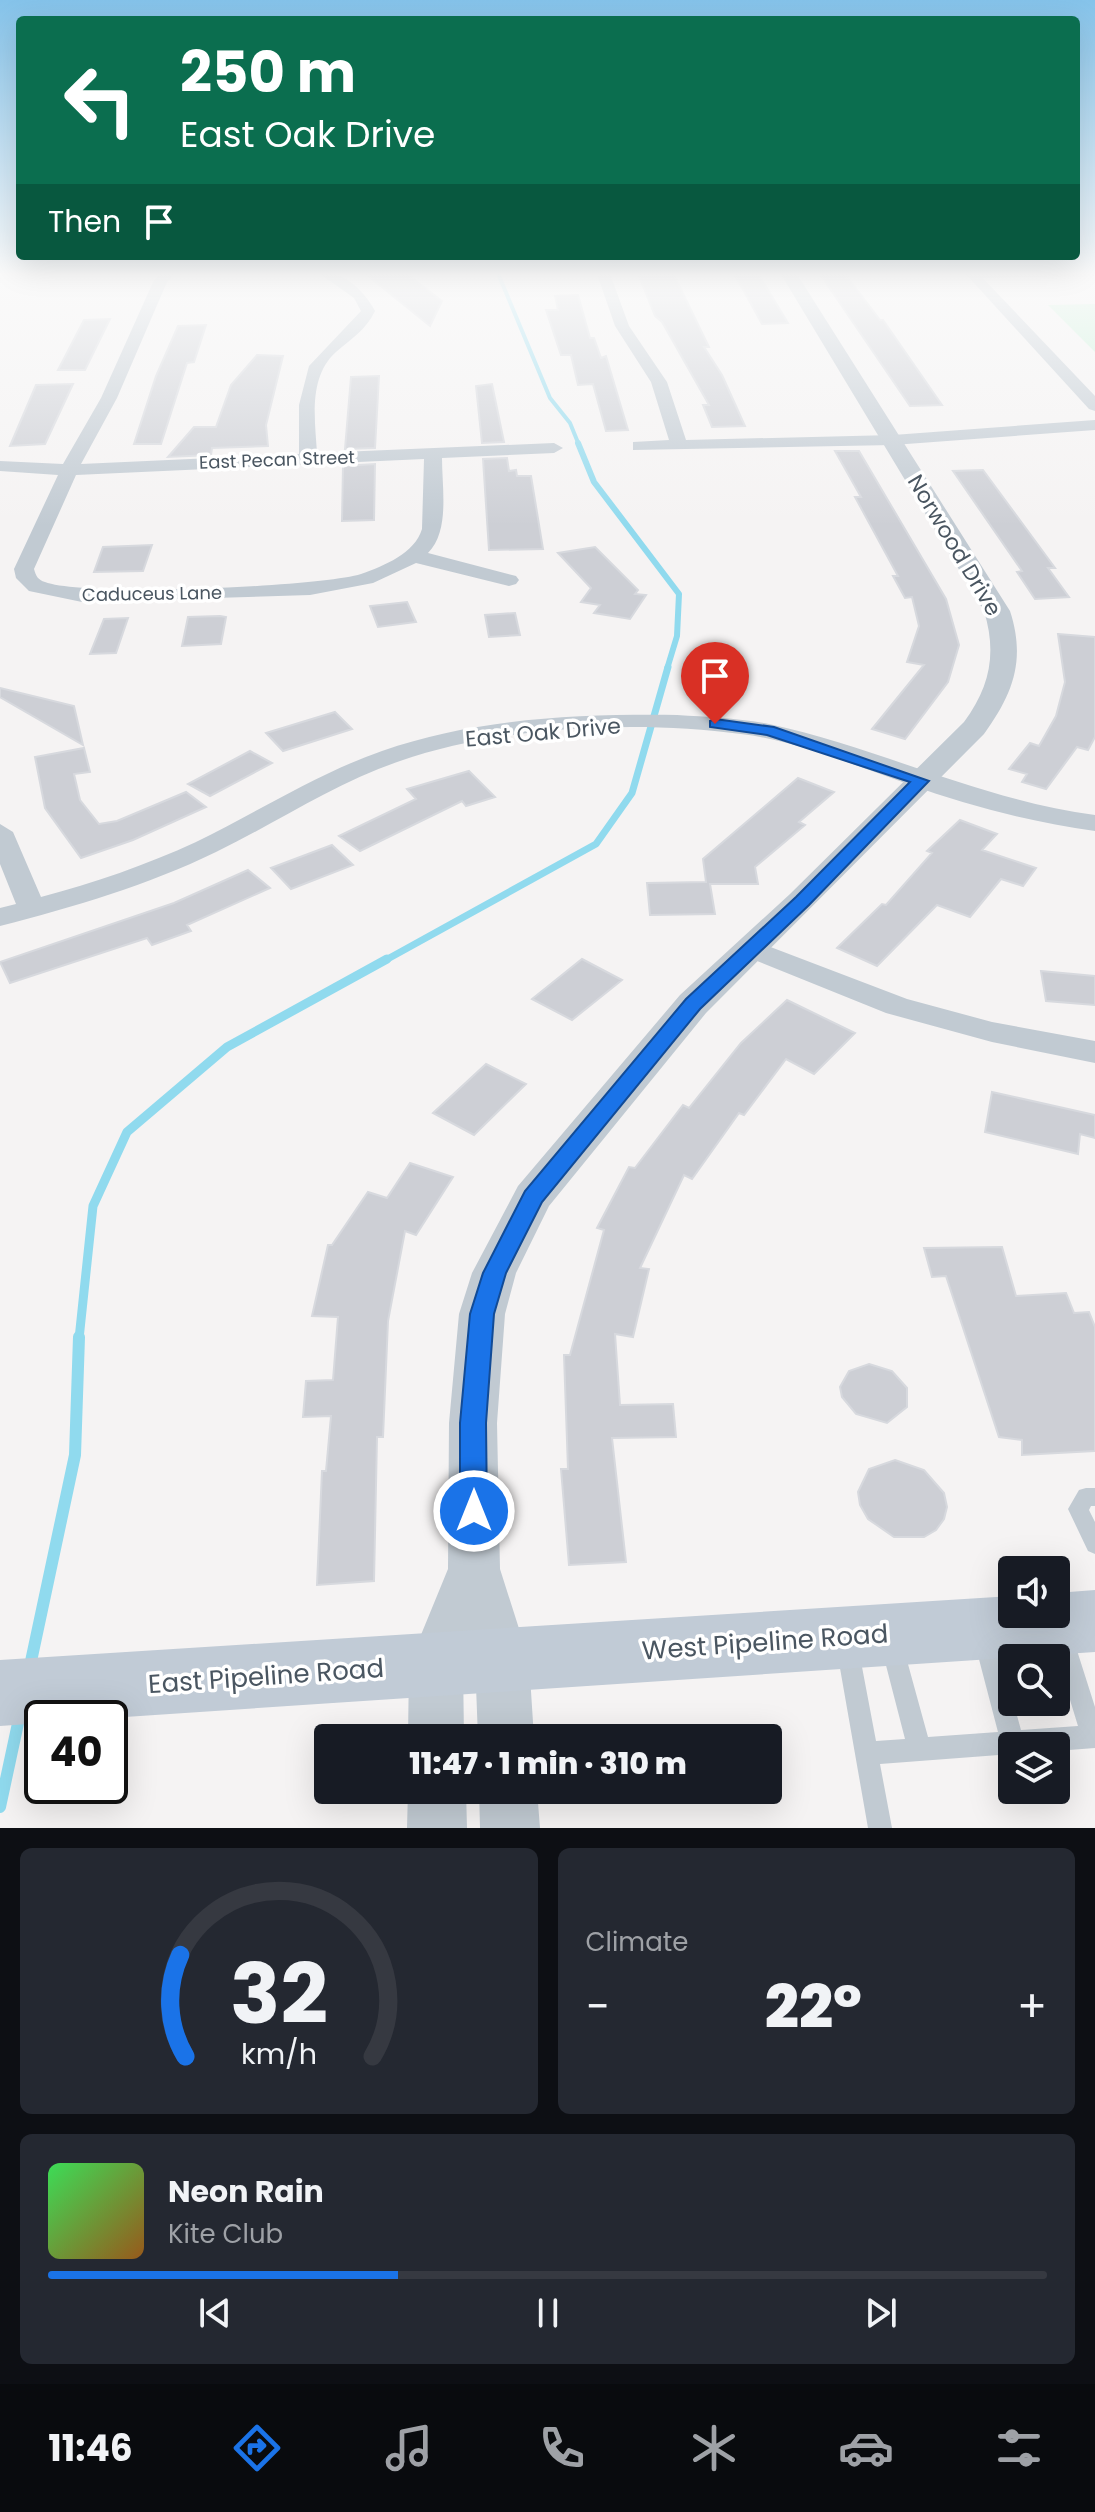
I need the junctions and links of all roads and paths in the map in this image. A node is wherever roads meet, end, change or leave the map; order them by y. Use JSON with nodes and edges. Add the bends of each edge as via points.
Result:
{"nodes":[{"id":1,"x":127,"y":356,"type":"edge"},
{"id":2,"x":322,"y":356,"type":"edge"},
{"id":3,"x":642,"y":356,"type":"edge"},
{"id":4,"x":841,"y":356,"type":"edge"},
{"id":5,"x":1049,"y":356,"type":"edge"},
{"id":6,"x":1095,"y":406,"type":"edge"},
{"id":7,"x":1095,"y":425,"type":"edge"},
{"id":8,"x":893,"y":440,"type":"junction"},
{"id":9,"x":679,"y":444,"type":"junction"},
{"id":10,"x":639,"y":446,"type":"dead end"},
{"id":11,"x":554,"y":448,"type":"dead end"},
{"id":12,"x":433,"y":453,"type":"junction"},
{"id":13,"x":308,"y":459,"type":"junction"},
{"id":14,"x":0,"y":466,"type":"edge"},
{"id":15,"x":69,"y":470,"type":"junction"},
{"id":16,"x":414,"y":556,"type":"junction"},
{"id":17,"x":509,"y":580,"type":"dead end"},
{"id":18,"x":921,"y":781,"type":"junction"},
{"id":19,"x":1095,"y":823,"type":"edge"},
{"id":20,"x":0,"y":832,"type":"edge"},
{"id":21,"x":32,"y":909,"type":"junction"},
{"id":22,"x":0,"y":917,"type":"edge"},
{"id":23,"x":752,"y":949,"type":"junction"},
{"id":24,"x":1095,"y":1052,"type":"edge"},
{"id":25,"x":1095,"y":1497,"type":"edge"},
{"id":26,"x":1095,"y":1544,"type":"edge"},
{"id":27,"x":474,"y":1569,"type":"junction"},
{"id":28,"x":1076,"y":1622,"type":"edge"},
{"id":29,"x":982,"y":1628,"type":"junction"},
{"id":30,"x":867,"y":1636,"type":"junction"},
{"id":31,"x":502,"y":1660,"type":"junction"},
{"id":32,"x":436,"y":1664,"type":"junction"},
{"id":33,"x":0,"y":1693,"type":"edge"},
{"id":34,"x":436,"y":1724,"type":"edge"},
{"id":35,"x":505,"y":1724,"type":"edge"},
{"id":36,"x":1009,"y":1732,"type":"edge"},
{"id":37,"x":1070,"y":1738,"type":"edge"},
{"id":38,"x":998,"y":1743,"type":"edge"},
{"id":39,"x":919,"y":1749,"type":"junction"},
{"id":40,"x":866,"y":1753,"type":"junction"},
{"id":41,"x":437,"y":1804,"type":"edge"},
{"id":42,"x":509,"y":1804,"type":"edge"},
{"id":43,"x":437,"y":1828,"type":"edge"},
{"id":44,"x":510,"y":1828,"type":"edge"},
{"id":45,"x":880,"y":1828,"type":"edge"}],
"edges":[{"from":1,"to":15,"type":"street","name":"Caduceus Lane"},
{"from":2,"to":13,"type":"street","via":[[310,379]]},
{"from":3,"to":9,"type":"street","via":[[659,382]]},
{"from":4,"to":8,"type":"street","name":"Norwood Drive"},
{"from":5,"to":6,"type":"street"},
{"from":7,"to":8,"type":"street"},
{"from":8,"to":9,"type":"street"},
{"from":8,"to":18,"type":"street","name":"Norwood Drive","via":[[997,611],[1007,643],[1007,670],[994,699],[974,728]]},
{"from":9,"to":10,"type":"street"},
{"from":11,"to":12,"type":"street","name":"East Pecan Street"},
{"from":12,"to":13,"type":"street","name":"East Pecan Street"},
{"from":12,"to":16,"type":"street","via":[[432,529]]},
{"from":13,"to":15,"type":"street","name":"East Pecan Street"},
{"from":14,"to":15,"type":"street","name":"East Pecan Street"},
{"from":15,"to":16,"type":"street","name":"Caduceus Lane","via":[[24,569],[36,587],[56,593],[310,589],[366,579]]},
{"from":16,"to":17,"type":"street"},
{"from":18,"to":19,"type":"street","name":"East Oak Drive","via":[[1045,817]]},
{"from":18,"to":21,"type":"street","name":"East Oak Drive","via":[[769,730],[715,724],[513,730],[416,748],[348,774],[180,859]]},
{"from":18,"to":23,"type":"street","name":"Norwood Drive"},
{"from":20,"to":21,"type":"street"},
{"from":21,"to":22,"type":"street","name":"East Oak Drive"},
{"from":23,"to":24,"type":"street","via":[[897,1006]]},
{"from":23,"to":27,"type":"street","name":"Norwood Drive","via":[[693,1004],[533,1197],[494,1273],[482,1314],[473,1423]]},
{"from":25,"to":26,"type":"lane","via":[[1086,1497],[1078,1509]]},
{"from":27,"to":31,"type":"street","name":"Norwood Drive"},
{"from":27,"to":32,"type":"street","name":"Norwood Drive"},
{"from":28,"to":29,"type":"main road","name":"West Pipeline Road"},
{"from":28,"to":37,"type":"lane","via":[[1093,1737]]},
{"from":29,"to":30,"type":"main road","name":"West Pipeline Road"},
{"from":29,"to":36,"type":"lane"},
{"from":30,"to":31,"type":"main road","name":"West Pipeline Road"},
{"from":30,"to":39,"type":"lane"},
{"from":30,"to":40,"type":"lane"},
{"from":31,"to":32,"type":"main road","name":"West Pipeline Road"},
{"from":31,"to":35,"type":"street","name":"Norwood Drive"},
{"from":32,"to":33,"type":"main road","name":"East Pipeline Road"},
{"from":32,"to":34,"type":"street","name":"Norwood Drive"},
{"from":38,"to":39,"type":"lane"},
{"from":39,"to":40,"type":"lane"},
{"from":40,"to":45,"type":"lane"},
{"from":41,"to":43,"type":"street"},
{"from":42,"to":44,"type":"street"}]}
